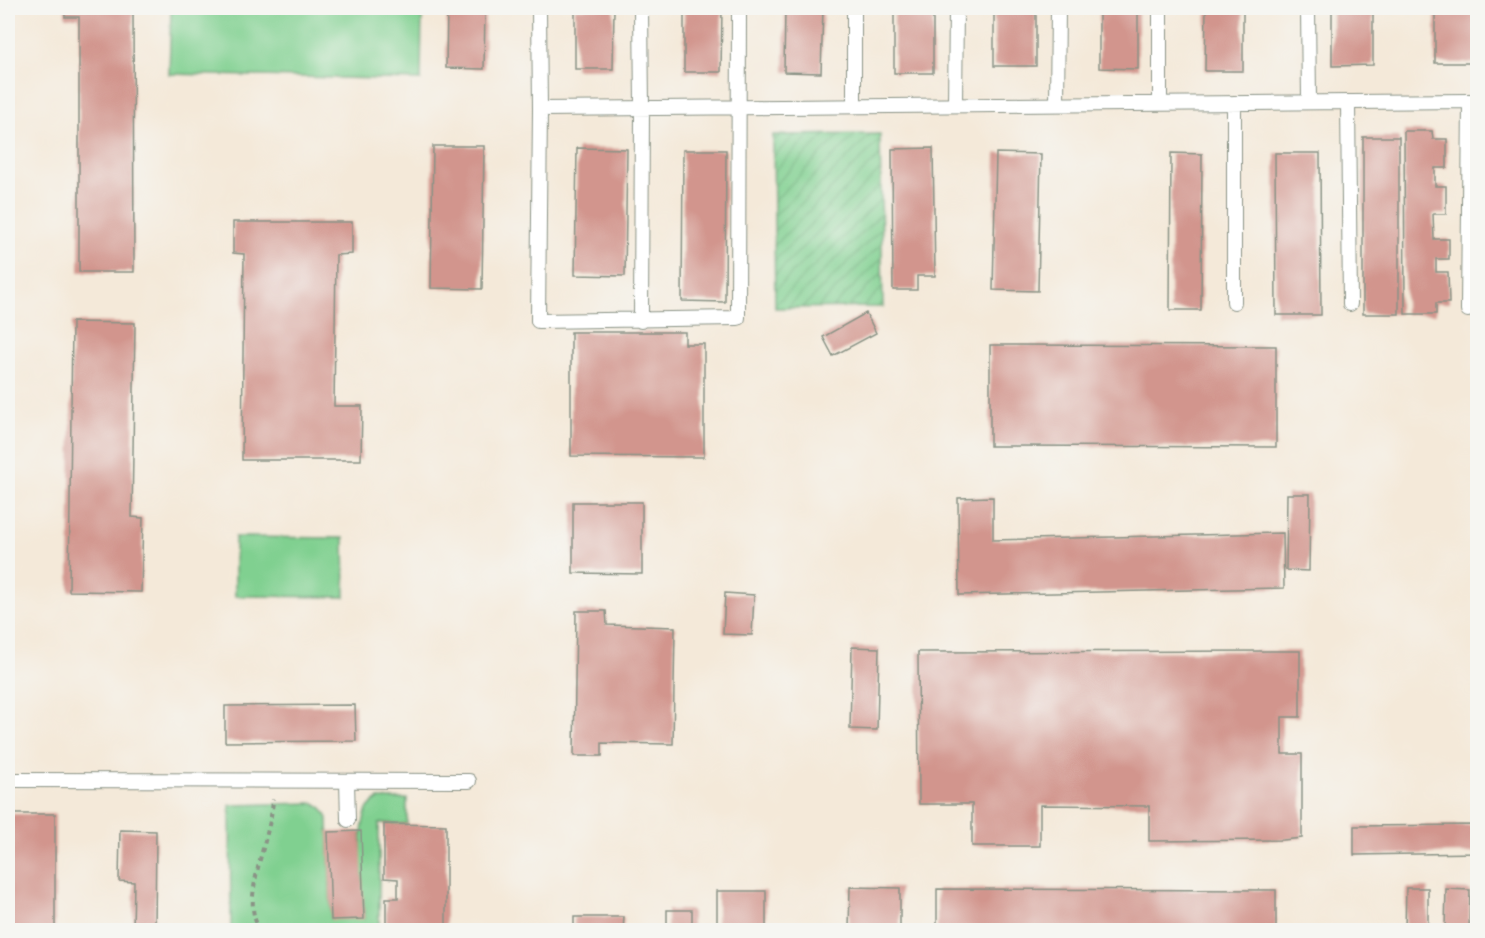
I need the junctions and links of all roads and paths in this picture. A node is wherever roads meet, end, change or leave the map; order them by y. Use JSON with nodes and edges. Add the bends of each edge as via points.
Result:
{"nodes":[{"id":1,"x":539,"y":8,"type":"edge"},
{"id":2,"x":641,"y":8,"type":"edge"},
{"id":3,"x":739,"y":8,"type":"edge"},
{"id":4,"x":854,"y":8,"type":"edge"},
{"id":5,"x":956,"y":8,"type":"edge"},
{"id":6,"x":1058,"y":8,"type":"edge"},
{"id":7,"x":1160,"y":8,"type":"edge"},
{"id":8,"x":1308,"y":8,"type":"edge"},
{"id":9,"x":1309,"y":102,"type":"junction"},
{"id":10,"x":1348,"y":102,"type":"junction"},
{"id":11,"x":1234,"y":103,"type":"junction"},
{"id":12,"x":1057,"y":104,"type":"junction"},
{"id":13,"x":1160,"y":104,"type":"junction"},
{"id":14,"x":955,"y":105,"type":"junction"},
{"id":15,"x":854,"y":106,"type":"junction"},
{"id":16,"x":739,"y":107,"type":"junction"},
{"id":17,"x":642,"y":108,"type":"junction"},
{"id":18,"x":540,"y":109,"type":"junction"},
{"id":19,"x":1234,"y":302,"type":"dead end"},
{"id":20,"x":1350,"y":304,"type":"dead end"},
{"id":21,"x":1468,"y":310,"type":"dead end"},
{"id":22,"x":641,"y":321,"type":"junction"},
{"id":23,"x":8,"y":780,"type":"edge"},
{"id":24,"x":273,"y":780,"type":"junction"},
{"id":25,"x":347,"y":781,"type":"junction"},
{"id":26,"x":469,"y":781,"type":"dead end"},
{"id":27,"x":348,"y":820,"type":"dead end"},
{"id":28,"x":262,"y":930,"type":"edge"}],
"edges":[{"from":1,"to":18,"type":"lane"},
{"from":2,"to":17,"type":"lane"},
{"from":3,"to":16,"type":"lane"},
{"from":4,"to":15,"type":"lane"},
{"from":5,"to":14,"type":"lane"},
{"from":6,"to":12,"type":"lane"},
{"from":7,"to":13,"type":"lane"},
{"from":8,"to":9,"type":"lane"},
{"from":9,"to":10,"type":"lane"},
{"from":9,"to":11,"type":"lane"},
{"from":10,"to":20,"type":"lane"},
{"from":10,"to":21,"type":"lane","via":[[1470,101]]},
{"from":11,"to":13,"type":"lane"},
{"from":11,"to":19,"type":"lane"},
{"from":12,"to":13,"type":"lane"},
{"from":12,"to":14,"type":"lane"},
{"from":14,"to":15,"type":"lane"},
{"from":15,"to":16,"type":"lane"},
{"from":16,"to":17,"type":"lane"},
{"from":16,"to":22,"type":"lane","via":[[738,318]]},
{"from":17,"to":18,"type":"lane"},
{"from":17,"to":22,"type":"lane"},
{"from":18,"to":22,"type":"lane","via":[[538,321]]},
{"from":23,"to":24,"type":"lane"},
{"from":24,"to":25,"type":"lane"},
{"from":24,"to":28,"type":"path","via":[[270,824],[252,905],[255,921]]},
{"from":25,"to":26,"type":"lane"},
{"from":25,"to":27,"type":"lane"}]}
